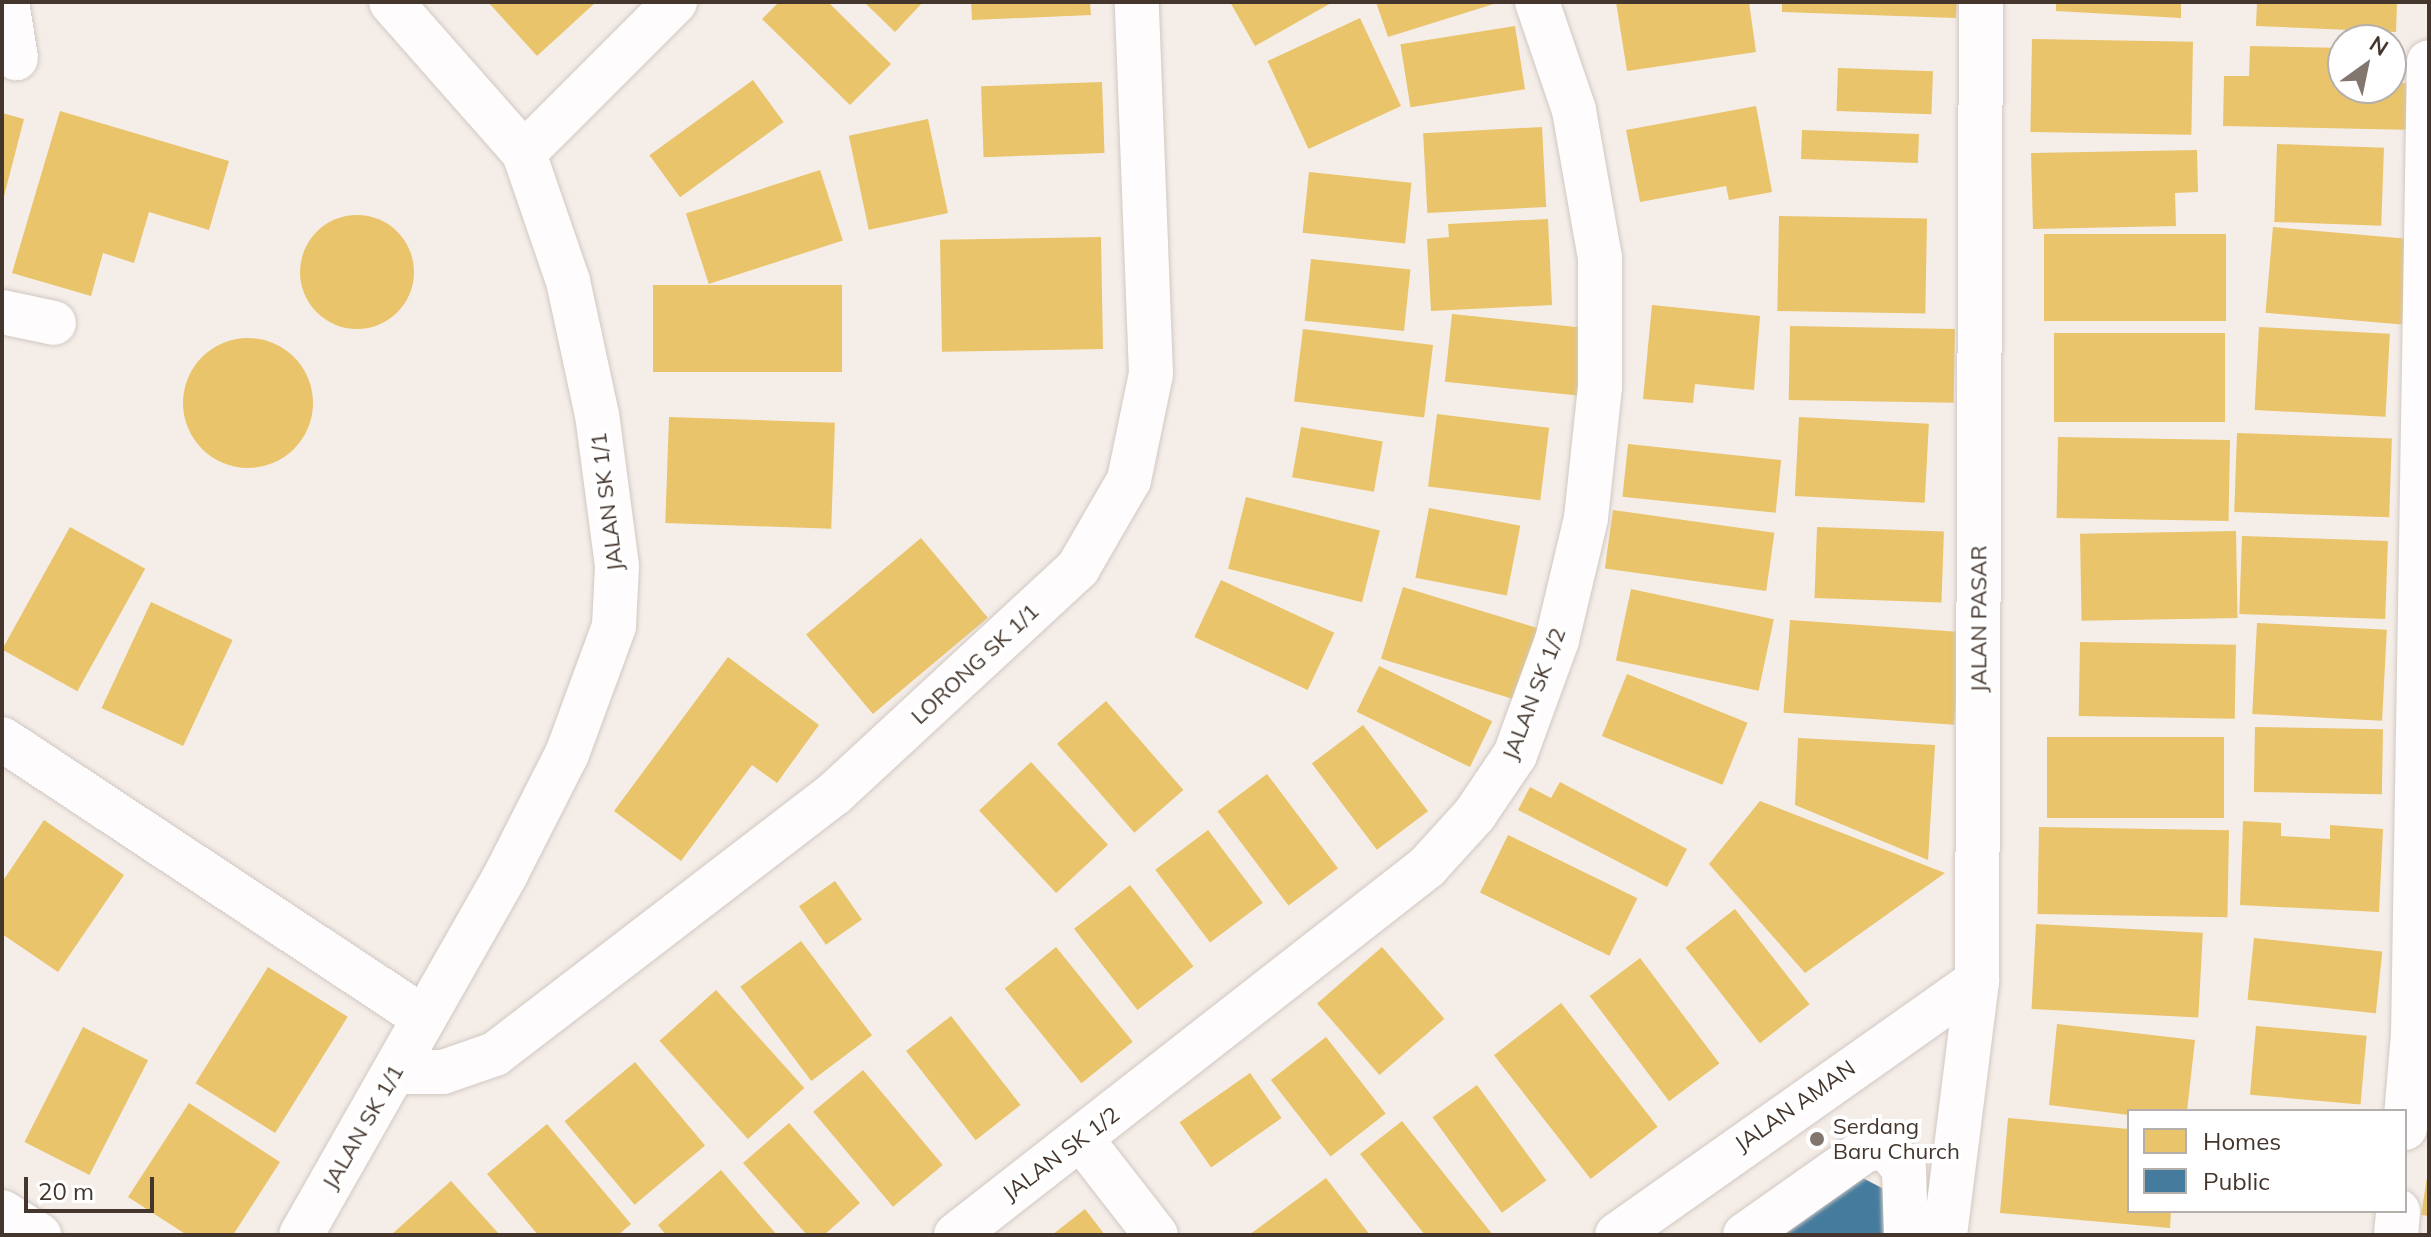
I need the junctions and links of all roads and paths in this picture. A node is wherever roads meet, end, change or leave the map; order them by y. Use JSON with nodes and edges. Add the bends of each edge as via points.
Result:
{"nodes":[{"id":1,"x":7,"y":2,"type":"edge"},
{"id":2,"x":391,"y":2,"type":"edge"},
{"id":3,"x":675,"y":2,"type":"edge"},
{"id":4,"x":1137,"y":2,"type":"edge"},
{"id":5,"x":1537,"y":2,"type":"edge"},
{"id":6,"x":1981,"y":2,"type":"edge"},
{"id":7,"x":16,"y":58,"type":"dead end"},
{"id":8,"x":2429,"y":62,"type":"edge"},
{"id":9,"x":524,"y":153,"type":"junction"},
{"id":10,"x":2,"y":312,"type":"edge"},
{"id":11,"x":54,"y":323,"type":"dead end"},
{"id":12,"x":2,"y":739,"type":"edge"},
{"id":13,"x":1977,"y":981,"type":"junction"},
{"id":14,"x":424,"y":1018,"type":"junction"},
{"id":15,"x":2421,"y":1036,"type":"edge"},
{"id":16,"x":394,"y":1072,"type":"junction"},
{"id":17,"x":2407,"y":1116,"type":"edge"},
{"id":18,"x":1082,"y":1140,"type":"junction"},
{"id":19,"x":2,"y":1212,"type":"edge"},
{"id":20,"x":2398,"y":1213,"type":"edge"},
{"id":21,"x":39,"y":1235,"type":"edge"},
{"id":22,"x":301,"y":1235,"type":"edge"},
{"id":23,"x":956,"y":1235,"type":"edge"},
{"id":24,"x":1156,"y":1235,"type":"edge"},
{"id":25,"x":1617,"y":1235,"type":"edge"},
{"id":26,"x":1745,"y":1235,"type":"edge"},
{"id":27,"x":1906,"y":1235,"type":"edge"},
{"id":28,"x":1945,"y":1235,"type":"edge"},
{"id":29,"x":2396,"y":1235,"type":"edge"}],
"edges":[{"from":1,"to":7,"type":"street"},
{"from":2,"to":9,"type":"street","name":"JALAN SK 1/1"},
{"from":3,"to":9,"type":"street"},
{"from":4,"to":16,"type":"street","name":"LORONG SK 1/1","via":[[1151,374],[1129,480],[1078,568],[834,794],[495,1054],[443,1072]]},
{"from":5,"to":18,"type":"street","name":"JALAN SK 1/2","via":[[1574,110],[1600,258],[1600,387],[1586,518],[1557,640],[1515,755],[1475,814],[1427,867]]},
{"from":6,"to":13,"type":"street","name":"JALAN PASAR"},
{"from":8,"to":15,"type":"street"},
{"from":9,"to":14,"type":"street","name":"JALAN SK 1/1","via":[[568,281],[597,415],[617,566],[614,626],[567,754]]},
{"from":10,"to":11,"type":"street"},
{"from":12,"to":14,"type":"street"},
{"from":13,"to":25,"type":"street","name":"JALAN AMAN"},
{"from":13,"to":28,"type":"street","name":"JALAN PASAR"},
{"from":14,"to":16,"type":"street","name":"JALAN SK 1/1"},
{"from":15,"to":17,"type":"street"},
{"from":16,"to":22,"type":"street","name":"JALAN SK 1/1"},
{"from":18,"to":23,"type":"street","name":"JALAN SK 1/2"},
{"from":18,"to":24,"type":"street"},
{"from":19,"to":21,"type":"street"},
{"from":20,"to":29,"type":"street"},
{"from":26,"to":27,"type":"street","via":[[1867,1149],[1887,1148],[1904,1169]]}]}
